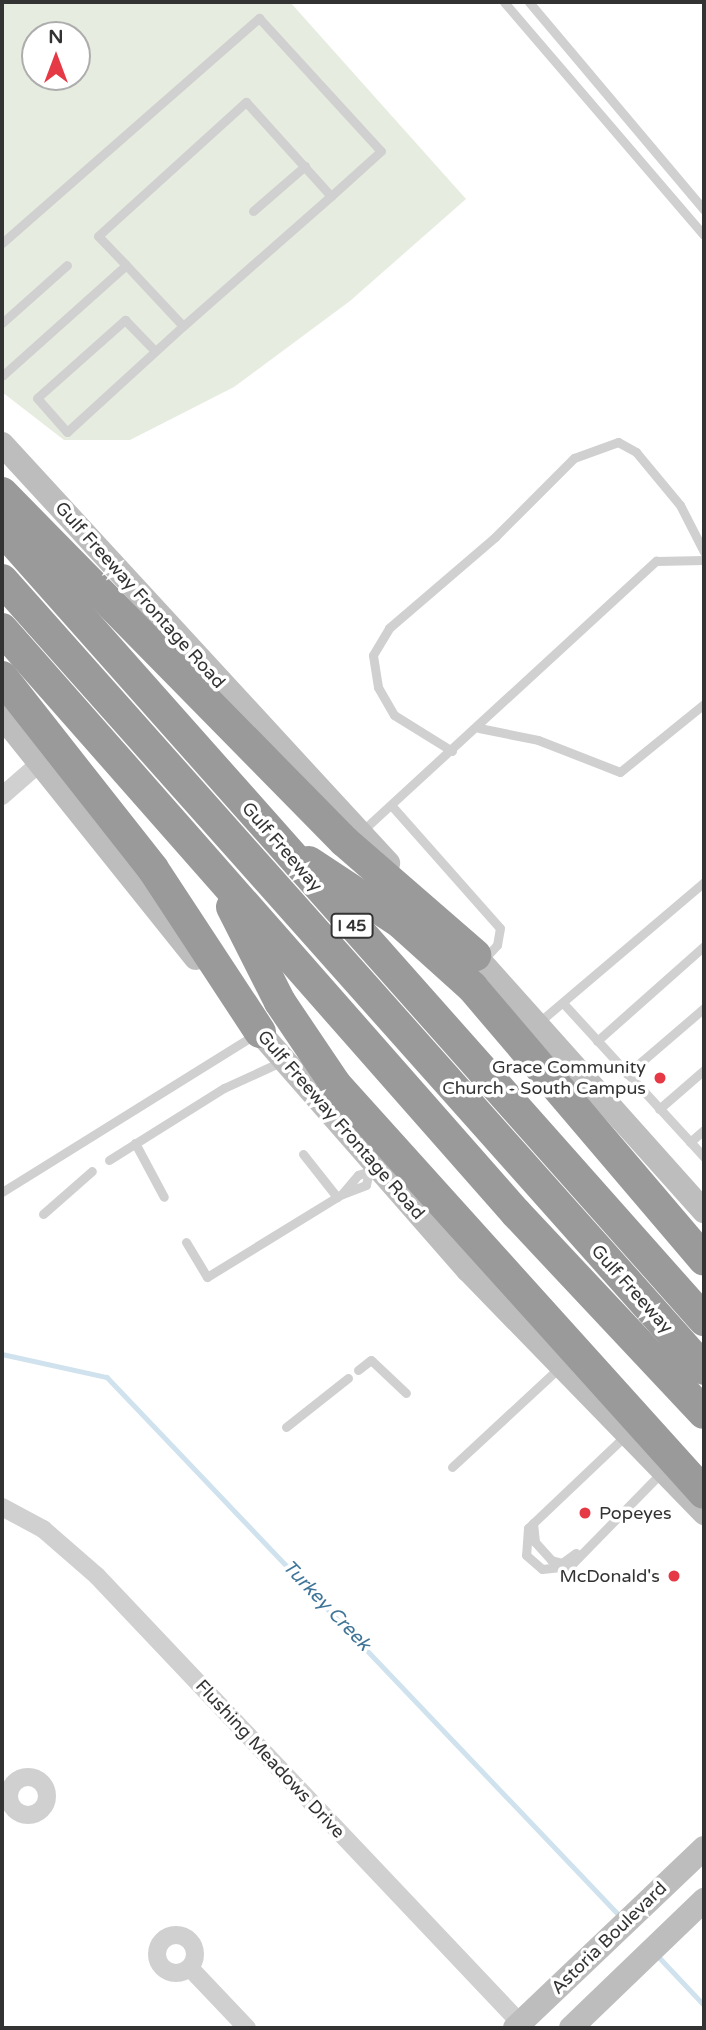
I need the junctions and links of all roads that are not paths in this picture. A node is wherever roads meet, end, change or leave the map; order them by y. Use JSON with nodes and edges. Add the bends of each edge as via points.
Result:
{"nodes":[{"id":1,"x":504,"y":2,"type":"edge"},
{"id":2,"x":529,"y":2,"type":"edge"},
{"id":3,"x":630,"y":124,"type":"junction"},
{"id":4,"x":617,"y":132,"type":"junction"},
{"id":5,"x":305,"y":166,"type":"junction"},
{"id":6,"x":331,"y":196,"type":"junction"},
{"id":7,"x":704,"y":210,"type":"edge"},
{"id":8,"x":253,"y":211,"type":"dead end"},
{"id":9,"x":704,"y":234,"type":"edge"},
{"id":10,"x":2,"y":243,"type":"edge"},
{"id":11,"x":67,"y":264,"type":"dead end"},
{"id":12,"x":126,"y":265,"type":"junction"},
{"id":13,"x":2,"y":323,"type":"edge"},
{"id":14,"x":183,"y":326,"type":"junction"},
{"id":15,"x":155,"y":351,"type":"junction"},
{"id":16,"x":4,"y":371,"type":"edge"},
{"id":17,"x":2,"y":443,"type":"edge"},
{"id":18,"x":2,"y":493,"type":"edge"},
{"id":19,"x":2,"y":529,"type":"edge"},
{"id":20,"x":704,"y":552,"type":"edge"},
{"id":21,"x":704,"y":560,"type":"edge"},
{"id":22,"x":2,"y":579,"type":"edge"},
{"id":23,"x":2,"y":629,"type":"edge"},
{"id":24,"x":2,"y":677,"type":"edge"},
{"id":25,"x":704,"y":704,"type":"edge"},
{"id":26,"x":2,"y":716,"type":"edge"},
{"id":27,"x":124,"y":718,"type":"junction"},
{"id":28,"x":479,"y":728,"type":"junction"},
{"id":29,"x":452,"y":751,"type":"junction"},
{"id":30,"x":41,"y":762,"type":"junction"},
{"id":31,"x":2,"y":796,"type":"edge"},
{"id":32,"x":391,"y":805,"type":"junction"},
{"id":33,"x":360,"y":833,"type":"junction"},
{"id":34,"x":704,"y":882,"type":"edge"},
{"id":35,"x":704,"y":946,"type":"edge"},
{"id":36,"x":478,"y":959,"type":"junction"},
{"id":37,"x":563,"y":1003,"type":"junction"},
{"id":38,"x":704,"y":1008,"type":"edge"},
{"id":39,"x":537,"y":1024,"type":"junction"},
{"id":40,"x":260,"y":1031,"type":"junction"},
{"id":41,"x":597,"y":1041,"type":"junction"},
{"id":42,"x":285,"y":1060,"type":"junction"},
{"id":43,"x":704,"y":1070,"type":"edge"},
{"id":44,"x":627,"y":1074,"type":"junction"},
{"id":45,"x":659,"y":1109,"type":"junction"},
{"id":46,"x":704,"y":1130,"type":"edge"},
{"id":47,"x":690,"y":1142,"type":"junction"},
{"id":48,"x":135,"y":1143,"type":"junction"},
{"id":49,"x":303,"y":1154,"type":"dead end"},
{"id":50,"x":704,"y":1157,"type":"edge"},
{"id":51,"x":109,"y":1160,"type":"dead end"},
{"id":52,"x":92,"y":1171,"type":"dead end"},
{"id":53,"x":373,"y":1172,"type":"junction"},
{"id":54,"x":2,"y":1192,"type":"edge"},
{"id":55,"x":339,"y":1196,"type":"junction"},
{"id":56,"x":164,"y":1198,"type":"dead end"},
{"id":57,"x":704,"y":1211,"type":"edge"},
{"id":58,"x":43,"y":1214,"type":"dead end"},
{"id":59,"x":186,"y":1242,"type":"dead end"},
{"id":60,"x":704,"y":1260,"type":"edge"},
{"id":61,"x":704,"y":1320,"type":"edge"},
{"id":62,"x":561,"y":1366,"type":"junction"},
{"id":63,"x":704,"y":1369,"type":"edge"},
{"id":64,"x":358,"y":1370,"type":"dead end"},
{"id":65,"x":348,"y":1378,"type":"dead end"},
{"id":66,"x":406,"y":1393,"type":"dead end"},
{"id":67,"x":704,"y":1413,"type":"edge"},
{"id":68,"x":286,"y":1427,"type":"dead end"},
{"id":69,"x":627,"y":1434,"type":"junction"},
{"id":70,"x":452,"y":1467,"type":"dead end"},
{"id":71,"x":663,"y":1471,"type":"junction"},
{"id":72,"x":704,"y":1493,"type":"edge"},
{"id":73,"x":2,"y":1507,"type":"edge"},
{"id":74,"x":704,"y":1513,"type":"edge"},
{"id":75,"x":613,"y":1522,"type":"junction"},
{"id":76,"x":533,"y":1523,"type":"junction"},
{"id":77,"x":704,"y":1848,"type":"edge"},
{"id":78,"x":704,"y":1899,"type":"edge"},
{"id":79,"x":190,"y":1968,"type":"dead end"},
{"id":80,"x":520,"y":2027,"type":"edge"},
{"id":81,"x":247,"y":2028,"type":"edge"},
{"id":82,"x":571,"y":2028,"type":"edge"}],
"edges":[{"from":1,"to":4,"type":"lane"},
{"from":2,"to":3,"type":"lane"},
{"from":3,"to":4,"type":"lane"},
{"from":3,"to":7,"type":"lane"},
{"from":4,"to":9,"type":"lane"},
{"from":5,"to":6,"type":"lane"},
{"from":5,"to":8,"type":"lane"},
{"from":5,"to":12,"type":"lane","via":[[246,102],[98,236]]},
{"from":6,"to":10,"type":"lane","via":[[381,151],[260,18]]},
{"from":6,"to":14,"type":"lane"},
{"from":11,"to":13,"type":"lane"},
{"from":12,"to":14,"type":"lane"},
{"from":12,"to":16,"type":"lane"},
{"from":14,"to":15,"type":"lane"},
{"from":15,"to":15,"type":"lane","via":[[67,432],[37,398],[125,320]]},
{"from":17,"to":33,"type":"main road","name":"Gulf Freeway Frontage Road"},
{"from":18,"to":36,"type":"highway","via":[[344,841]]},
{"from":19,"to":61,"type":"highway","name":"Gulf Freeway","number":"I 45"},
{"from":20,"to":29,"type":"lane","via":[[680,505],[636,452],[618,442],[574,457],[495,537],[388,628],[373,655],[377,687],[394,715]]},
{"from":21,"to":28,"type":"lane","via":[[656,561]]},
{"from":22,"to":27,"type":"highway","name":"Gulf Freeway"},
{"from":23,"to":67,"type":"highway","name":"Gulf Freeway","via":[[516,1213]]},
{"from":24,"to":40,"type":"highway","via":[[153,869]]},
{"from":25,"to":28,"type":"lane","via":[[620,772],[538,740]]},
{"from":26,"to":30,"type":"main road","name":"Gulf Freeway Frontage Road"},
{"from":27,"to":60,"type":"highway","via":[[207,794],[401,923],[472,987]]},
{"from":27,"to":63,"type":"highway","name":"Gulf Freeway"},
{"from":27,"to":72,"type":"highway","via":[[185,813],[280,1002],[336,1085]]},
{"from":28,"to":29,"type":"lane"},
{"from":29,"to":32,"type":"lane"},
{"from":30,"to":31,"type":"street"},
{"from":30,"to":40,"type":"main road","name":"Gulf Freeway Frontage Road"},
{"from":32,"to":33,"type":"lane"},
{"from":32,"to":36,"type":"lane","via":[[500,928],[497,945]]},
{"from":33,"to":36,"type":"main road","name":"Gulf Freeway Frontage Road"},
{"from":34,"to":37,"type":"lane"},
{"from":35,"to":41,"type":"lane"},
{"from":36,"to":39,"type":"main road","name":"Gulf Freeway Frontage Road"},
{"from":37,"to":39,"type":"lane"},
{"from":37,"to":41,"type":"lane"},
{"from":38,"to":44,"type":"lane"},
{"from":39,"to":57,"type":"main road","name":"Gulf Freeway Frontage Road"},
{"from":40,"to":42,"type":"main road","name":"Gulf Freeway Frontage Road"},
{"from":40,"to":54,"type":"lane"},
{"from":41,"to":44,"type":"lane"},
{"from":42,"to":48,"type":"lane"},
{"from":42,"to":53,"type":"main road","name":"Gulf Freeway Frontage Road"},
{"from":43,"to":45,"type":"lane"},
{"from":44,"to":45,"type":"lane"},
{"from":45,"to":47,"type":"lane"},
{"from":46,"to":47,"type":"lane"},
{"from":47,"to":50,"type":"lane"},
{"from":48,"to":51,"type":"lane"},
{"from":48,"to":56,"type":"lane"},
{"from":49,"to":55,"type":"lane"},
{"from":52,"to":58,"type":"lane"},
{"from":53,"to":55,"type":"lane","via":[[359,1175]]},
{"from":53,"to":62,"type":"main road","name":"Gulf Freeway Frontage Road"},
{"from":55,"to":59,"type":"lane","via":[[207,1277]]},
{"from":62,"to":69,"type":"main road","name":"Gulf Freeway Frontage Road"},
{"from":62,"to":70,"type":"lane"},
{"from":64,"to":66,"type":"lane","via":[[371,1360]]},
{"from":65,"to":68,"type":"lane"},
{"from":69,"to":71,"type":"main road","name":"Gulf Freeway Frontage Road"},
{"from":69,"to":76,"type":"lane"},
{"from":71,"to":74,"type":"main road","name":"Gulf Freeway Frontage Road"},
{"from":71,"to":75,"type":"lane"},
{"from":73,"to":80,"type":"street","name":"Flushing Meadows Drive","via":[[43,1530],[87,1567]]},
{"from":75,"to":76,"type":"lane","via":[[562,1563],[539,1548]]},
{"from":75,"to":76,"type":"lane","via":[[570,1566],[550,1570],[523,1548]]},
{"from":77,"to":80,"type":"main road","name":"Astoria Boulevard"},
{"from":78,"to":82,"type":"main road"},
{"from":79,"to":81,"type":"street"}]}
